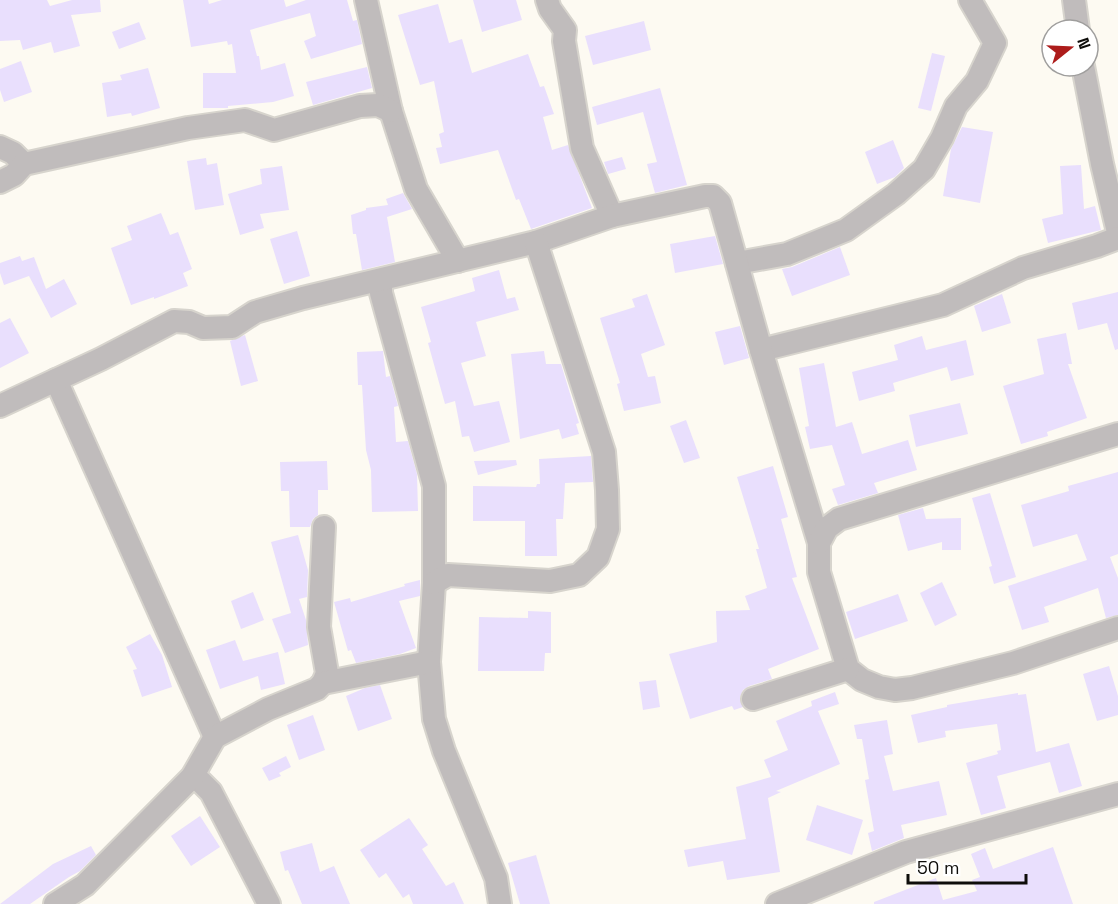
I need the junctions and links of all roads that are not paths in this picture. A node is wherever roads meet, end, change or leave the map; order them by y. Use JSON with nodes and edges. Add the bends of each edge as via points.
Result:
{"nodes":[{"id":1,"x":366,"y":0,"type":"edge"},
{"id":2,"x":547,"y":0,"type":"edge"},
{"id":3,"x":970,"y":0,"type":"edge"},
{"id":4,"x":1074,"y":0,"type":"edge"},
{"id":5,"x":1076,"y":18,"type":"edge"},
{"id":6,"x":1085,"y":78,"type":"edge"},
{"id":7,"x":391,"y":111,"type":"junction"},
{"id":8,"x":0,"y":147,"type":"edge"},
{"id":9,"x":24,"y":164,"type":"junction"},
{"id":10,"x":0,"y":182,"type":"edge"},
{"id":11,"x":612,"y":216,"type":"junction"},
{"id":12,"x":1118,"y":232,"type":"edge"},
{"id":13,"x":1118,"y":238,"type":"edge"},
{"id":14,"x":536,"y":242,"type":"junction"},
{"id":15,"x":458,"y":261,"type":"junction"},
{"id":16,"x":737,"y":263,"type":"junction"},
{"id":17,"x":381,"y":280,"type":"junction"},
{"id":18,"x":761,"y":350,"type":"junction"},
{"id":19,"x":56,"y":380,"type":"junction"},
{"id":20,"x":0,"y":406,"type":"edge"},
{"id":21,"x":1118,"y":434,"type":"edge"},
{"id":22,"x":324,"y":527,"type":"dead end"},
{"id":23,"x":819,"y":543,"type":"junction"},
{"id":24,"x":434,"y":583,"type":"junction"},
{"id":25,"x":1118,"y":627,"type":"edge"},
{"id":26,"x":429,"y":662,"type":"junction"},
{"id":27,"x":848,"y":669,"type":"junction"},
{"id":28,"x":323,"y":683,"type":"junction"},
{"id":29,"x":753,"y":699,"type":"dead end"},
{"id":30,"x":216,"y":737,"type":"junction"},
{"id":31,"x":192,"y":777,"type":"junction"},
{"id":32,"x":1118,"y":794,"type":"edge"},
{"id":33,"x":789,"y":902,"type":"edge"},
{"id":34,"x":55,"y":904,"type":"edge"},
{"id":35,"x":269,"y":904,"type":"edge"},
{"id":36,"x":500,"y":904,"type":"edge"}],
"edges":[{"from":1,"to":7,"type":"street"},
{"from":2,"to":11,"type":"street","via":[[565,30],[582,148]]},
{"from":3,"to":16,"type":"street","via":[[995,43],[977,81],[956,106],[924,169],[846,230],[787,254]]},
{"from":4,"to":5,"type":"street"},
{"from":6,"to":12,"type":"street"},
{"from":7,"to":9,"type":"street","via":[[378,105],[360,106],[274,130],[245,120],[188,128]]},
{"from":7,"to":15,"type":"street","via":[[416,189]]},
{"from":8,"to":9,"type":"street"},
{"from":9,"to":10,"type":"street"},
{"from":11,"to":14,"type":"street"},
{"from":11,"to":16,"type":"street","via":[[713,196],[720,203]]},
{"from":13,"to":18,"type":"street","via":[[1023,268],[944,305]]},
{"from":14,"to":15,"type":"street"},
{"from":14,"to":24,"type":"street","via":[[604,452],[608,529],[598,557],[579,575],[550,581],[448,575]]},
{"from":15,"to":17,"type":"street"},
{"from":16,"to":18,"type":"street"},
{"from":17,"to":19,"type":"street","via":[[255,312],[232,327],[203,328],[174,321]]},
{"from":17,"to":24,"type":"street","via":[[381,293],[434,486]]},
{"from":18,"to":23,"type":"street"},
{"from":19,"to":20,"type":"street"},
{"from":19,"to":30,"type":"street"},
{"from":21,"to":23,"type":"street","via":[[839,519],[827,528]]},
{"from":22,"to":28,"type":"street","via":[[319,627],[327,673]]},
{"from":23,"to":27,"type":"street","via":[[819,573]]},
{"from":24,"to":26,"type":"street"},
{"from":25,"to":27,"type":"street","via":[[1013,663],[912,688],[879,687]]},
{"from":26,"to":28,"type":"street"},
{"from":26,"to":36,"type":"street","via":[[434,719],[496,878]]},
{"from":27,"to":29,"type":"street"},
{"from":28,"to":30,"type":"street"},
{"from":30,"to":31,"type":"street"},
{"from":31,"to":34,"type":"street","via":[[85,885]]},
{"from":31,"to":35,"type":"street","via":[[211,792]]},
{"from":32,"to":33,"type":"street","via":[[906,852]]}]}
